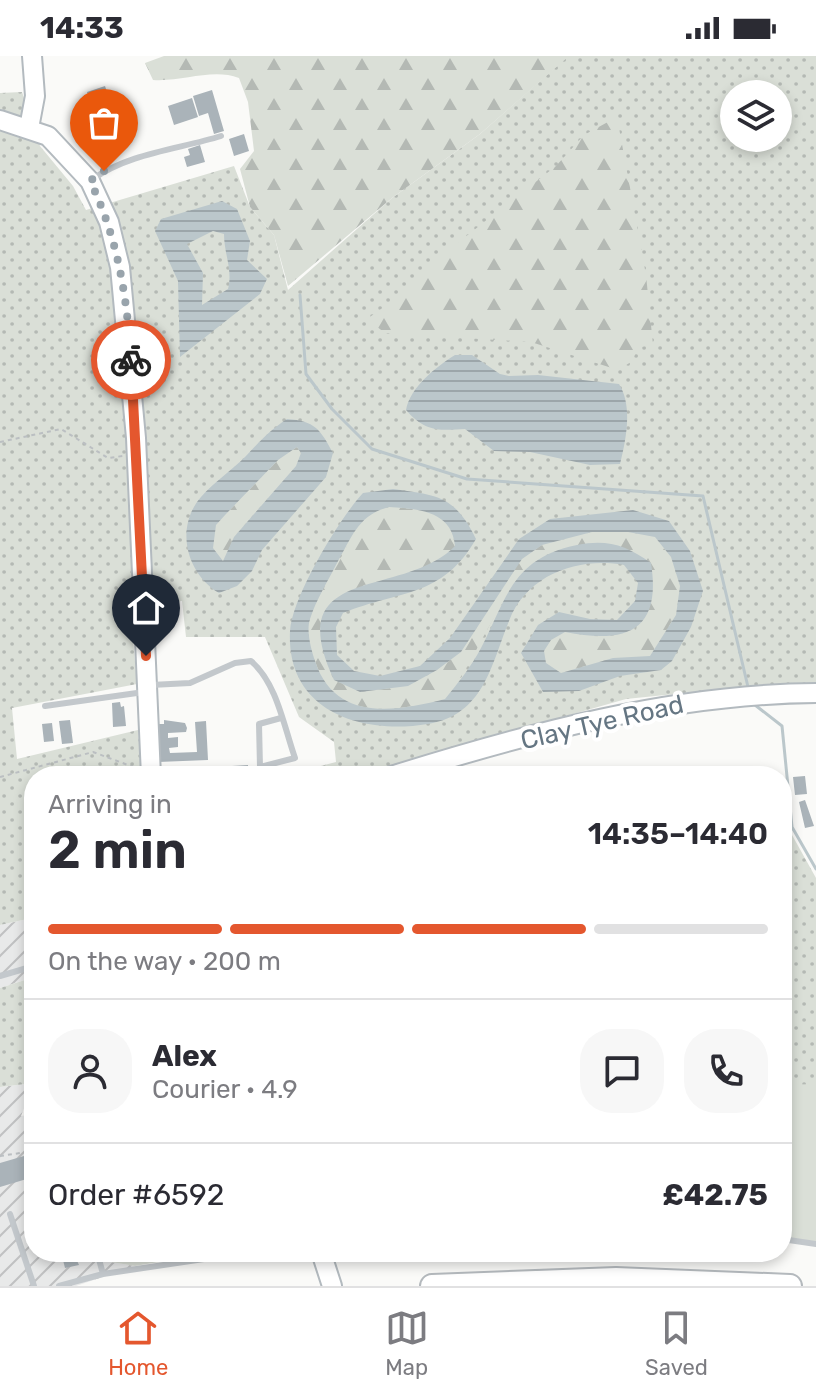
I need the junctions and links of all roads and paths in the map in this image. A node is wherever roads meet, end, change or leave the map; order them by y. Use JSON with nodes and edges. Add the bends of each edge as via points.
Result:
{"nodes":[{"id":1,"x":33,"y":56,"type":"edge"},
{"id":2,"x":0,"y":120,"type":"edge"},
{"id":3,"x":29,"y":128,"type":"junction"},
{"id":4,"x":221,"y":136,"type":"dead end"},
{"id":5,"x":90,"y":181,"type":"junction"},
{"id":6,"x":0,"y":442,"type":"edge"},
{"id":7,"x":136,"y":455,"type":"junction"},
{"id":8,"x":147,"y":688,"type":"junction"},
{"id":9,"x":816,"y":693,"type":"edge"},
{"id":10,"x":45,"y":706,"type":"dead end"},
{"id":11,"x":281,"y":718,"type":"junction"},
{"id":12,"x":41,"y":766,"type":"edge"},
{"id":13,"x":129,"y":766,"type":"edge"},
{"id":14,"x":150,"y":766,"type":"edge"},
{"id":15,"x":260,"y":766,"type":"edge"},
{"id":16,"x":264,"y":766,"type":"edge"},
{"id":17,"x":429,"y":766,"type":"edge"},
{"id":18,"x":24,"y":771,"type":"edge"},
{"id":19,"x":0,"y":777,"type":"edge"},
{"id":20,"x":24,"y":969,"type":"edge"},
{"id":21,"x":0,"y":976,"type":"edge"},
{"id":22,"x":24,"y":1152,"type":"edge"},
{"id":23,"x":0,"y":1156,"type":"edge"},
{"id":24,"x":10,"y":1214,"type":"dead end"},
{"id":25,"x":792,"y":1240,"type":"edge"},
{"id":26,"x":816,"y":1244,"type":"edge"},
{"id":27,"x":24,"y":1256,"type":"edge"},
{"id":28,"x":26,"y":1262,"type":"edge"},
{"id":29,"x":100,"y":1262,"type":"edge"},
{"id":30,"x":184,"y":1262,"type":"edge"},
{"id":31,"x":324,"y":1262,"type":"edge"},
{"id":32,"x":103,"y":1274,"type":"junction"},
{"id":33,"x":34,"y":1286,"type":"edge"},
{"id":34,"x":59,"y":1286,"type":"edge"},
{"id":35,"x":332,"y":1286,"type":"edge"},
{"id":36,"x":432,"y":1286,"type":"edge"},
{"id":37,"x":790,"y":1286,"type":"edge"}],
"edges":[{"from":1,"to":3,"type":"main road","via":[[35,96]]},
{"from":2,"to":3,"type":"main road"},
{"from":3,"to":5,"type":"main road","via":[[48,136]]},
{"from":4,"to":5,"type":"lane","via":[[157,152]]},
{"from":5,"to":7,"type":"main road","via":[[109,222],[120,267]]},
{"from":6,"to":7,"type":"path","via":[[61,429],[108,458]]},
{"from":7,"to":8,"type":"main road"},
{"from":8,"to":10,"type":"lane"},
{"from":8,"to":11,"type":"lane","via":[[190,683],[251,661],[264,672]]},
{"from":8,"to":14,"type":"main road"},
{"from":9,"to":17,"type":"main road","name":"Clay Tye Road","via":[[652,707]]},
{"from":11,"to":15,"type":"lane","via":[[259,724]]},
{"from":11,"to":16,"type":"lane","via":[[295,758]]},
{"from":12,"to":13,"type":"path","via":[[93,752]]},
{"from":18,"to":19,"type":"path"},
{"from":20,"to":21,"type":"lane"},
{"from":22,"to":23,"type":"path"},
{"from":24,"to":27,"type":"lane"},
{"from":25,"to":26,"type":"lane"},
{"from":28,"to":33,"type":"lane"},
{"from":29,"to":32,"type":"lane"},
{"from":30,"to":32,"type":"lane"},
{"from":31,"to":35,"type":"main road"},
{"from":32,"to":34,"type":"lane"},
{"from":36,"to":37,"type":"highway","via":[[616,1279]]}]}
